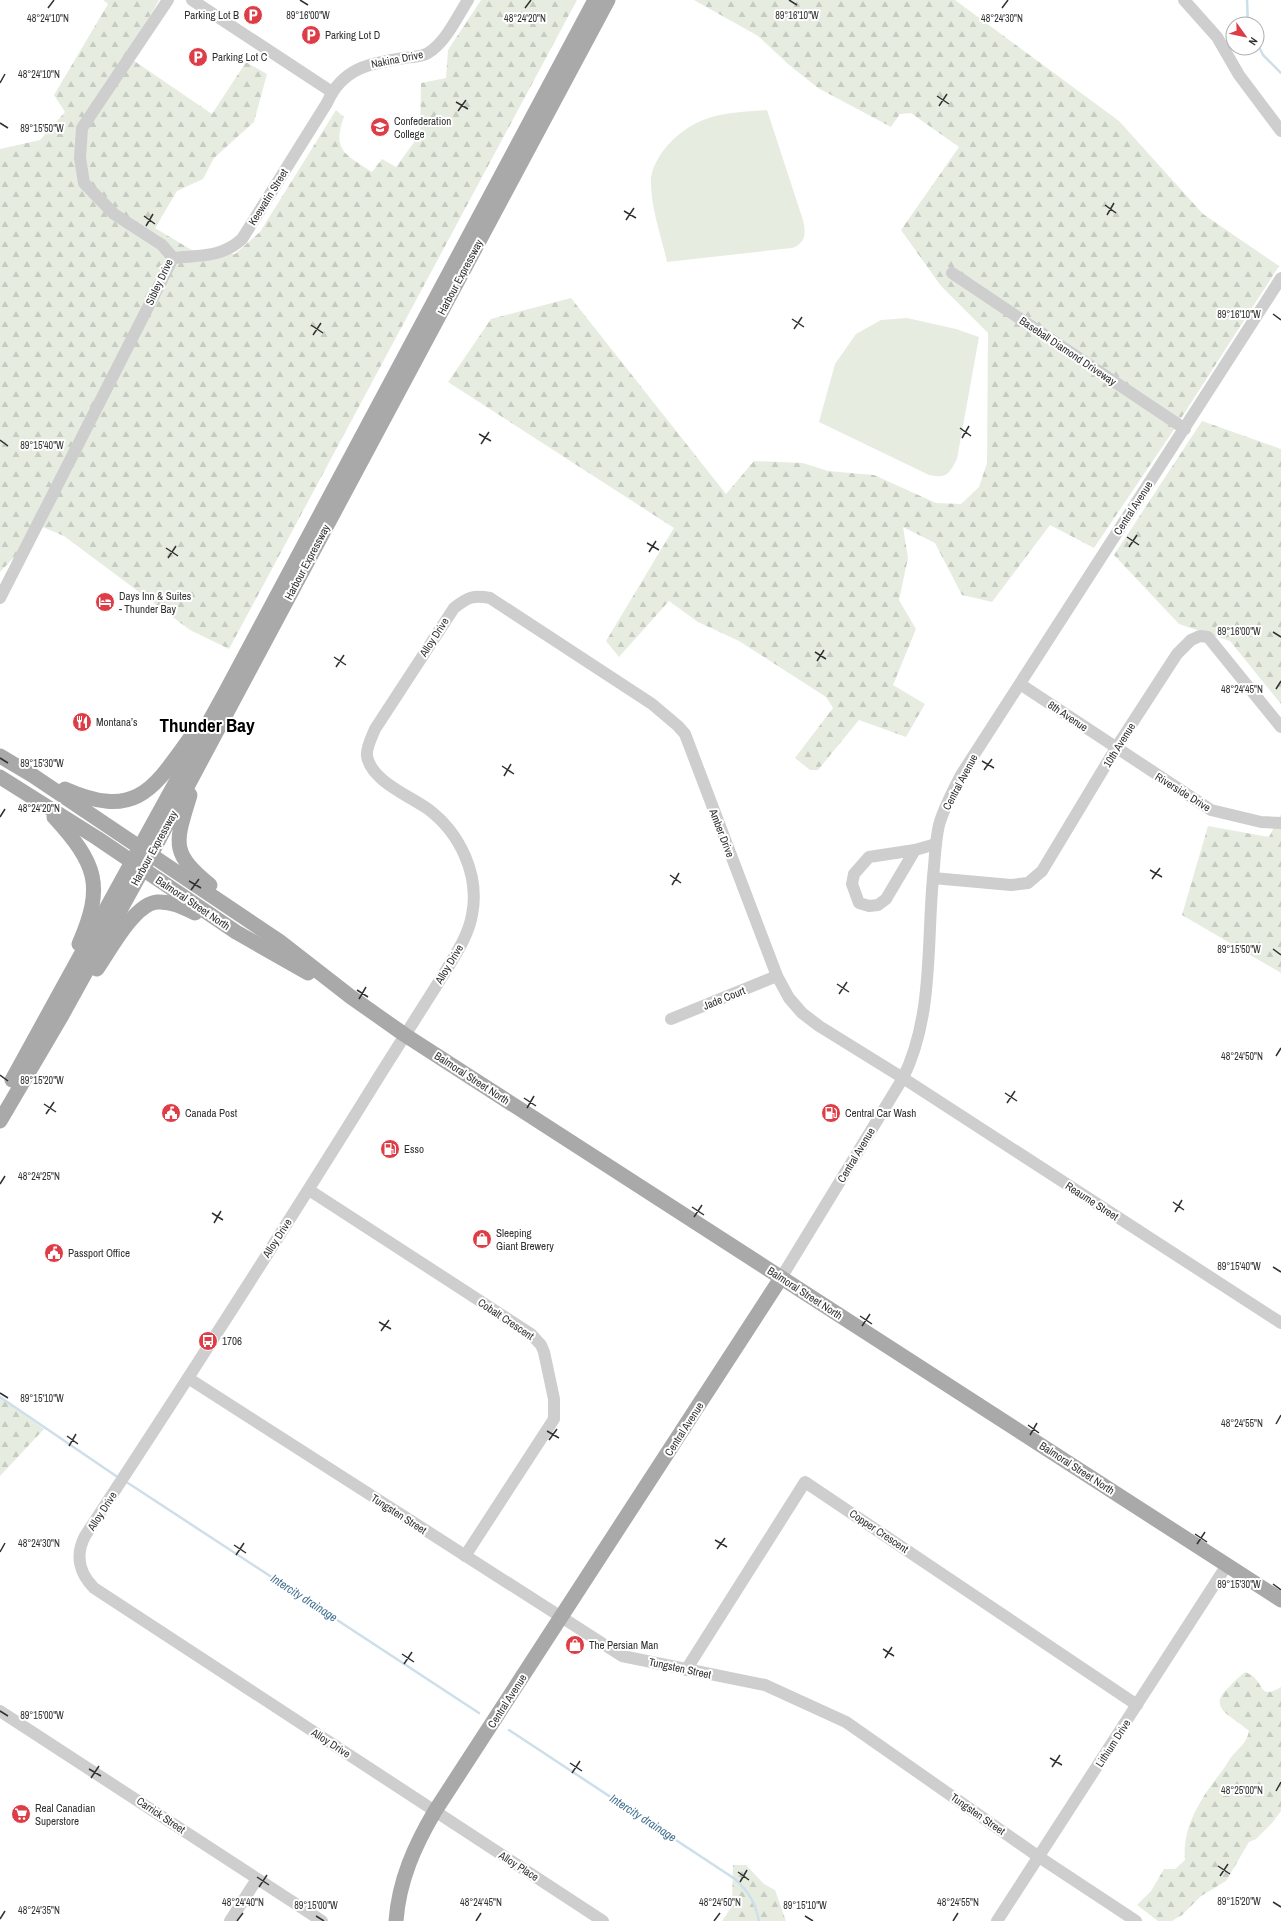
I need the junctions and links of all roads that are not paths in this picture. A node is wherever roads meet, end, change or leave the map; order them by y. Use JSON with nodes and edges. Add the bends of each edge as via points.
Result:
{"nodes":[{"id":1,"x":168,"y":0,"type":"edge"},
{"id":2,"x":192,"y":0,"type":"edge"},
{"id":3,"x":468,"y":0,"type":"edge"},
{"id":4,"x":595,"y":0,"type":"edge"},
{"id":5,"x":608,"y":0,"type":"edge"},
{"id":6,"x":1184,"y":0,"type":"edge"},
{"id":7,"x":332,"y":92,"type":"junction"},
{"id":8,"x":1281,"y":131,"type":"edge"},
{"id":9,"x":173,"y":258,"type":"junction"},
{"id":10,"x":952,"y":274,"type":"dead end"},
{"id":11,"x":1281,"y":278,"type":"edge"},
{"id":12,"x":1185,"y":429,"type":"junction"},
{"id":13,"x":3,"y":584,"type":"edge"},
{"id":14,"x":0,"y":598,"type":"edge"},
{"id":15,"x":511,"y":611,"type":"joint"},
{"id":16,"x":234,"y":676,"type":"junction"},
{"id":17,"x":1020,"y":684,"type":"junction"},
{"id":18,"x":1281,"y":727,"type":"edge"},
{"id":19,"x":1116,"y":748,"type":"junction"},
{"id":20,"x":2,"y":757,"type":"edge"},
{"id":21,"x":198,"y":766,"type":"junction"},
{"id":22,"x":32,"y":775,"type":"junction"},
{"id":23,"x":0,"y":777,"type":"edge"},
{"id":24,"x":39,"y":802,"type":"junction"},
{"id":25,"x":1281,"y":823,"type":"edge"},
{"id":26,"x":936,"y":844,"type":"junction"},
{"id":27,"x":915,"y":850,"type":"junction"},
{"id":28,"x":145,"y":852,"type":"junction"},
{"id":29,"x":137,"y":866,"type":"junction"},
{"id":30,"x":933,"y":878,"type":"junction"},
{"id":31,"x":250,"y":940,"type":"junction"},
{"id":32,"x":279,"y":941,"type":"junction"},
{"id":33,"x":777,"y":976,"type":"junction"},
{"id":34,"x":351,"y":997,"type":"junction"},
{"id":35,"x":671,"y":1019,"type":"dead end"},
{"id":36,"x":45,"y":1022,"type":"junction"},
{"id":37,"x":406,"y":1035,"type":"junction"},
{"id":38,"x":42,"y":1049,"type":"junction"},
{"id":39,"x":903,"y":1078,"type":"junction"},
{"id":40,"x":0,"y":1102,"type":"edge"},
{"id":41,"x":0,"y":1121,"type":"edge"},
{"id":42,"x":309,"y":1190,"type":"junction"},
{"id":43,"x":782,"y":1278,"type":"junction"},
{"id":44,"x":1281,"y":1323,"type":"edge"},
{"id":45,"x":188,"y":1378,"type":"junction"},
{"id":46,"x":465,"y":1556,"type":"junction"},
{"id":47,"x":1227,"y":1565,"type":"junction"},
{"id":48,"x":1281,"y":1600,"type":"edge"},
{"id":49,"x":561,"y":1618,"type":"junction"},
{"id":50,"x":686,"y":1670,"type":"junction"},
{"id":51,"x":1137,"y":1705,"type":"junction"},
{"id":52,"x":0,"y":1711,"type":"edge"},
{"id":53,"x":435,"y":1811,"type":"junction"},
{"id":54,"x":1039,"y":1857,"type":"junction"},
{"id":55,"x":257,"y":1879,"type":"junction"},
{"id":56,"x":318,"y":1920,"type":"edge"},
{"id":57,"x":230,"y":1921,"type":"edge"},
{"id":58,"x":396,"y":1921,"type":"edge"},
{"id":59,"x":603,"y":1921,"type":"edge"},
{"id":60,"x":997,"y":1921,"type":"edge"},
{"id":61,"x":1136,"y":1921,"type":"edge"}],
"edges":[{"from":1,"to":9,"type":"street","name":"Sibley Drive","via":[[82,128],[80,158],[84,183],[114,214],[162,246]]},
{"from":2,"to":7,"type":"street"},
{"from":3,"to":7,"type":"street","name":"Nakina Drive","via":[[435,48],[426,54],[374,62],[357,70]]},
{"from":4,"to":16,"type":"main road","name":"Harbour Expressway"},
{"from":5,"to":21,"type":"main road","name":"Harbour Expressway"},
{"from":6,"to":8,"type":"street","via":[[1217,37],[1239,75]]},
{"from":7,"to":9,"type":"street","name":"Keewatin Street","via":[[242,239],[224,252]]},
{"from":9,"to":13,"type":"street","name":"Sibley Drive"},
{"from":10,"to":12,"type":"street","name":"Baseball Diamond Driveway"},
{"from":11,"to":12,"type":"street","name":"Central Avenue"},
{"from":12,"to":17,"type":"street","name":"Central Avenue"},
{"from":13,"to":14,"type":"street","name":"Sibley Drive"},
{"from":15,"to":33,"type":"street","name":"Amber Drive","via":[[652,704],[685,734]]},
{"from":15,"to":37,"type":"street","name":"Alloy Drive","via":[[490,598],[478,596],[466,598],[454,608],[375,729],[369,743],[367,756],[372,769],[381,779],[429,810],[454,835],[468,863],[474,886],[472,917],[462,943]]},
{"from":16,"to":22,"type":"main road","via":[[162,777],[137,797],[115,802],[100,802]]},
{"from":16,"to":28,"type":"main road","name":"Harbour Expressway"},
{"from":17,"to":19,"type":"street","name":"8th Avenue"},
{"from":17,"to":26,"type":"street","name":"Central Avenue","via":[[958,781],[945,808]]},
{"from":18,"to":19,"type":"street","name":"10th Avenue","via":[[1208,637],[1200,636],[1191,640],[1177,654]]},
{"from":19,"to":25,"type":"street","name":"Riverside Drive","via":[[1211,810],[1261,822]]},
{"from":19,"to":30,"type":"street","name":"10th Avenue","via":[[1042,871],[1028,883],[1011,885]]},
{"from":20,"to":22,"type":"main road","name":"Balmoral Street North"},
{"from":21,"to":28,"type":"main road","name":"Harbour Expressway"},
{"from":21,"to":32,"type":"main road","via":[[179,833],[179,847],[184,860],[191,869]]},
{"from":22,"to":28,"type":"main road","name":"Balmoral Street North"},
{"from":23,"to":24,"type":"main road","name":"Balmoral Street North"},
{"from":24,"to":29,"type":"main road","name":"Balmoral Street North"},
{"from":24,"to":36,"type":"main road","via":[[78,845],[90,865],[93,878],[90,911],[83,934]]},
{"from":26,"to":27,"type":"street"},
{"from":26,"to":30,"type":"street","name":"Central Avenue"},
{"from":27,"to":27,"type":"street","via":[[869,857],[854,874],[852,884],[859,903],[878,905],[886,899]]},
{"from":28,"to":29,"type":"main road","name":"Harbour Expressway"},
{"from":28,"to":32,"type":"main road","name":"Balmoral Street North"},
{"from":29,"to":31,"type":"main road","name":"Balmoral Street North"},
{"from":29,"to":36,"type":"main road","name":"Harbour Expressway"},
{"from":29,"to":38,"type":"main road","name":"Harbour Expressway"},
{"from":30,"to":39,"type":"street","name":"Central Avenue","via":[[924,1014],[913,1058]]},
{"from":31,"to":34,"type":"main road","name":"Balmoral Street North"},
{"from":31,"to":38,"type":"main road","via":[[171,903],[157,902],[148,905],[131,920]]},
{"from":32,"to":34,"type":"main road","name":"Balmoral Street North"},
{"from":33,"to":35,"type":"street","name":"Jade Court"},
{"from":33,"to":39,"type":"street","name":"Amber Drive","via":[[789,998],[802,1013]]},
{"from":34,"to":37,"type":"main road","name":"Balmoral Street North"},
{"from":36,"to":40,"type":"main road","name":"Harbour Expressway"},
{"from":37,"to":42,"type":"street","name":"Alloy Drive"},
{"from":37,"to":43,"type":"main road","name":"Balmoral Street North"},
{"from":38,"to":41,"type":"main road","name":"Harbour Expressway"},
{"from":39,"to":43,"type":"street","name":"Central Avenue"},
{"from":39,"to":44,"type":"street","name":"Reaume Street"},
{"from":42,"to":45,"type":"street","name":"Alloy Drive"},
{"from":42,"to":46,"type":"street","name":"Cobalt Crescent","via":[[531,1334],[542,1345],[554,1399],[554,1419]]},
{"from":43,"to":47,"type":"main road","name":"Balmoral Street North"},
{"from":43,"to":49,"type":"main road","name":"Central Avenue"},
{"from":45,"to":46,"type":"street","name":"Tungsten Street"},
{"from":45,"to":53,"type":"street","name":"Alloy Drive","via":[[85,1536],[79,1551],[81,1572],[87,1581],[105,1596]]},
{"from":46,"to":49,"type":"street","name":"Tungsten Street"},
{"from":47,"to":48,"type":"main road","name":"Balmoral Street North"},
{"from":47,"to":51,"type":"street","name":"Lithium Drive"},
{"from":49,"to":50,"type":"street","name":"Tungsten Street","via":[[622,1656]]},
{"from":49,"to":53,"type":"main road","name":"Central Avenue"},
{"from":50,"to":51,"type":"street","name":"Copper Crescent","via":[[805,1482]]},
{"from":50,"to":54,"type":"street","name":"Tungsten Street","via":[[765,1685],[846,1722]]},
{"from":51,"to":54,"type":"street","name":"Lithium Drive"},
{"from":52,"to":55,"type":"street","name":"Carrick Street"},
{"from":53,"to":58,"type":"main road","name":"Central Avenue","via":[[408,1865]]},
{"from":53,"to":59,"type":"street","name":"Alloy Place"},
{"from":54,"to":60,"type":"street","name":"Lithium Drive"},
{"from":54,"to":61,"type":"street","name":"Tungsten Street"},
{"from":55,"to":56,"type":"street","name":"Carrick Street"},
{"from":55,"to":57,"type":"street"}]}
